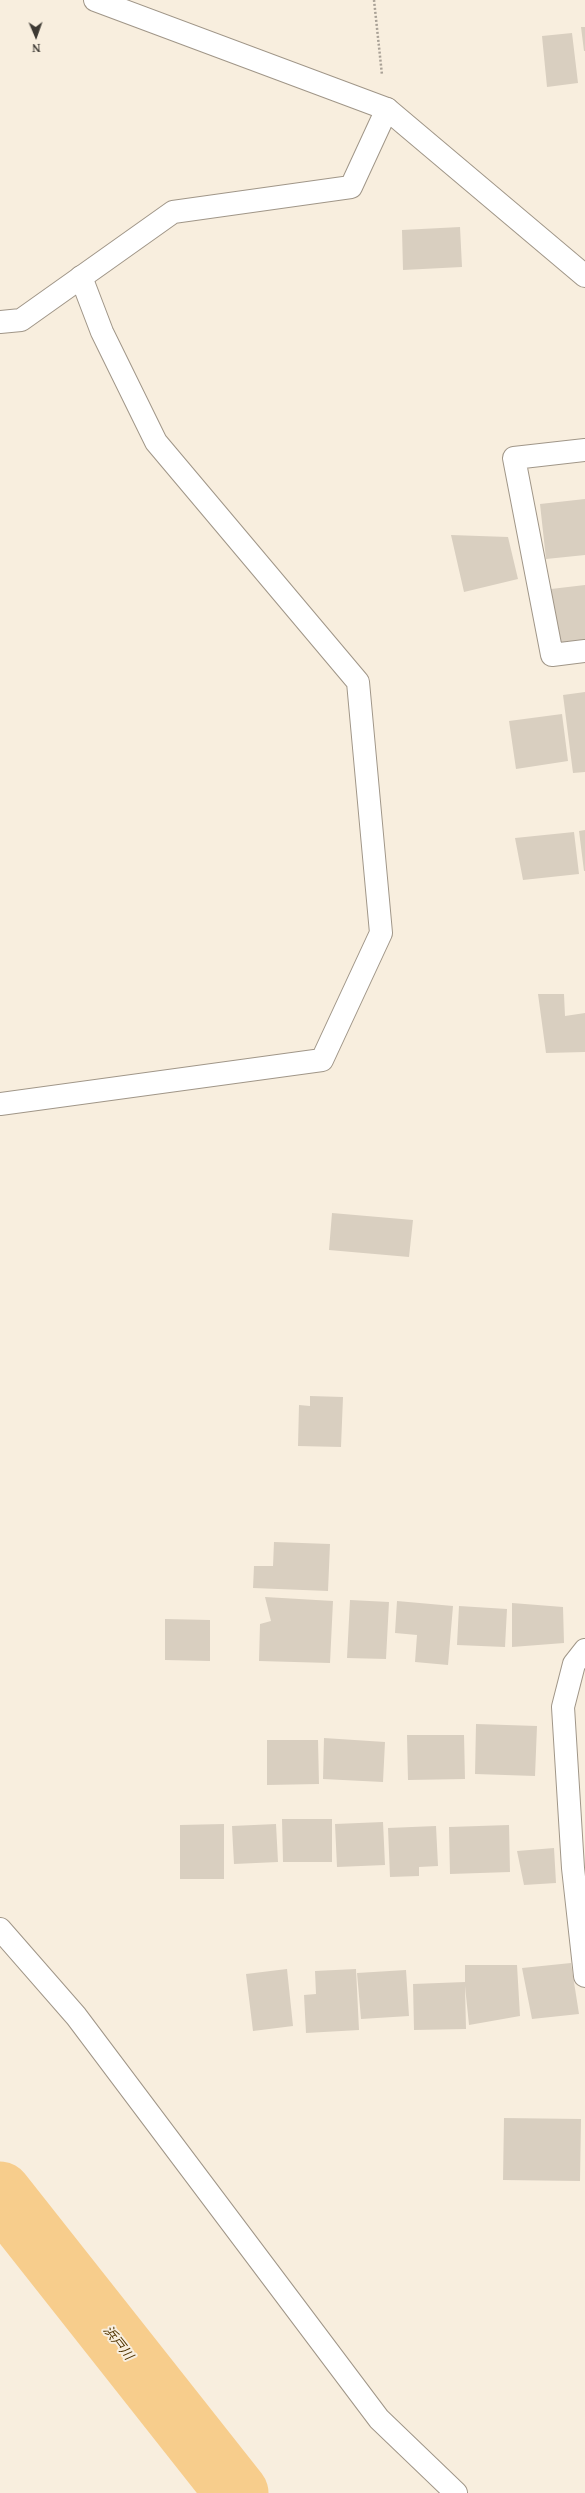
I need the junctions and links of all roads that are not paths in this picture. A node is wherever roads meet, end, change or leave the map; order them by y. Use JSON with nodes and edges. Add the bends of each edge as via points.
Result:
{"nodes":[{"id":1,"x":95,"y":0,"type":"edge"},
{"id":2,"x":386,"y":109,"type":"junction"},
{"id":3,"x":585,"y":276,"type":"edge"},
{"id":4,"x":81,"y":277,"type":"junction"},
{"id":5,"x":0,"y":322,"type":"edge"},
{"id":6,"x":585,"y":450,"type":"edge"},
{"id":7,"x":585,"y":651,"type":"edge"},
{"id":8,"x":0,"y":1104,"type":"edge"},
{"id":9,"x":585,"y":1650,"type":"edge"},
{"id":10,"x":0,"y":1929,"type":"edge"},
{"id":11,"x":585,"y":1976,"type":"edge"},
{"id":12,"x":456,"y":2493,"type":"edge"}],
"edges":[{"from":1,"to":2,"type":"street"},
{"from":2,"to":3,"type":"street"},
{"from":2,"to":4,"type":"street","via":[[351,187],[173,212]]},
{"from":4,"to":5,"type":"street","via":[[21,320]]},
{"from":4,"to":8,"type":"street","via":[[102,332],[156,442],[358,682],[381,933],[322,1060]]},
{"from":6,"to":7,"type":"street","via":[[514,458],[552,655]]},
{"from":9,"to":11,"type":"street","via":[[574,1664],[563,1707],[573,1868]]},
{"from":10,"to":12,"type":"street","via":[[76,2016],[379,2419]]}]}
